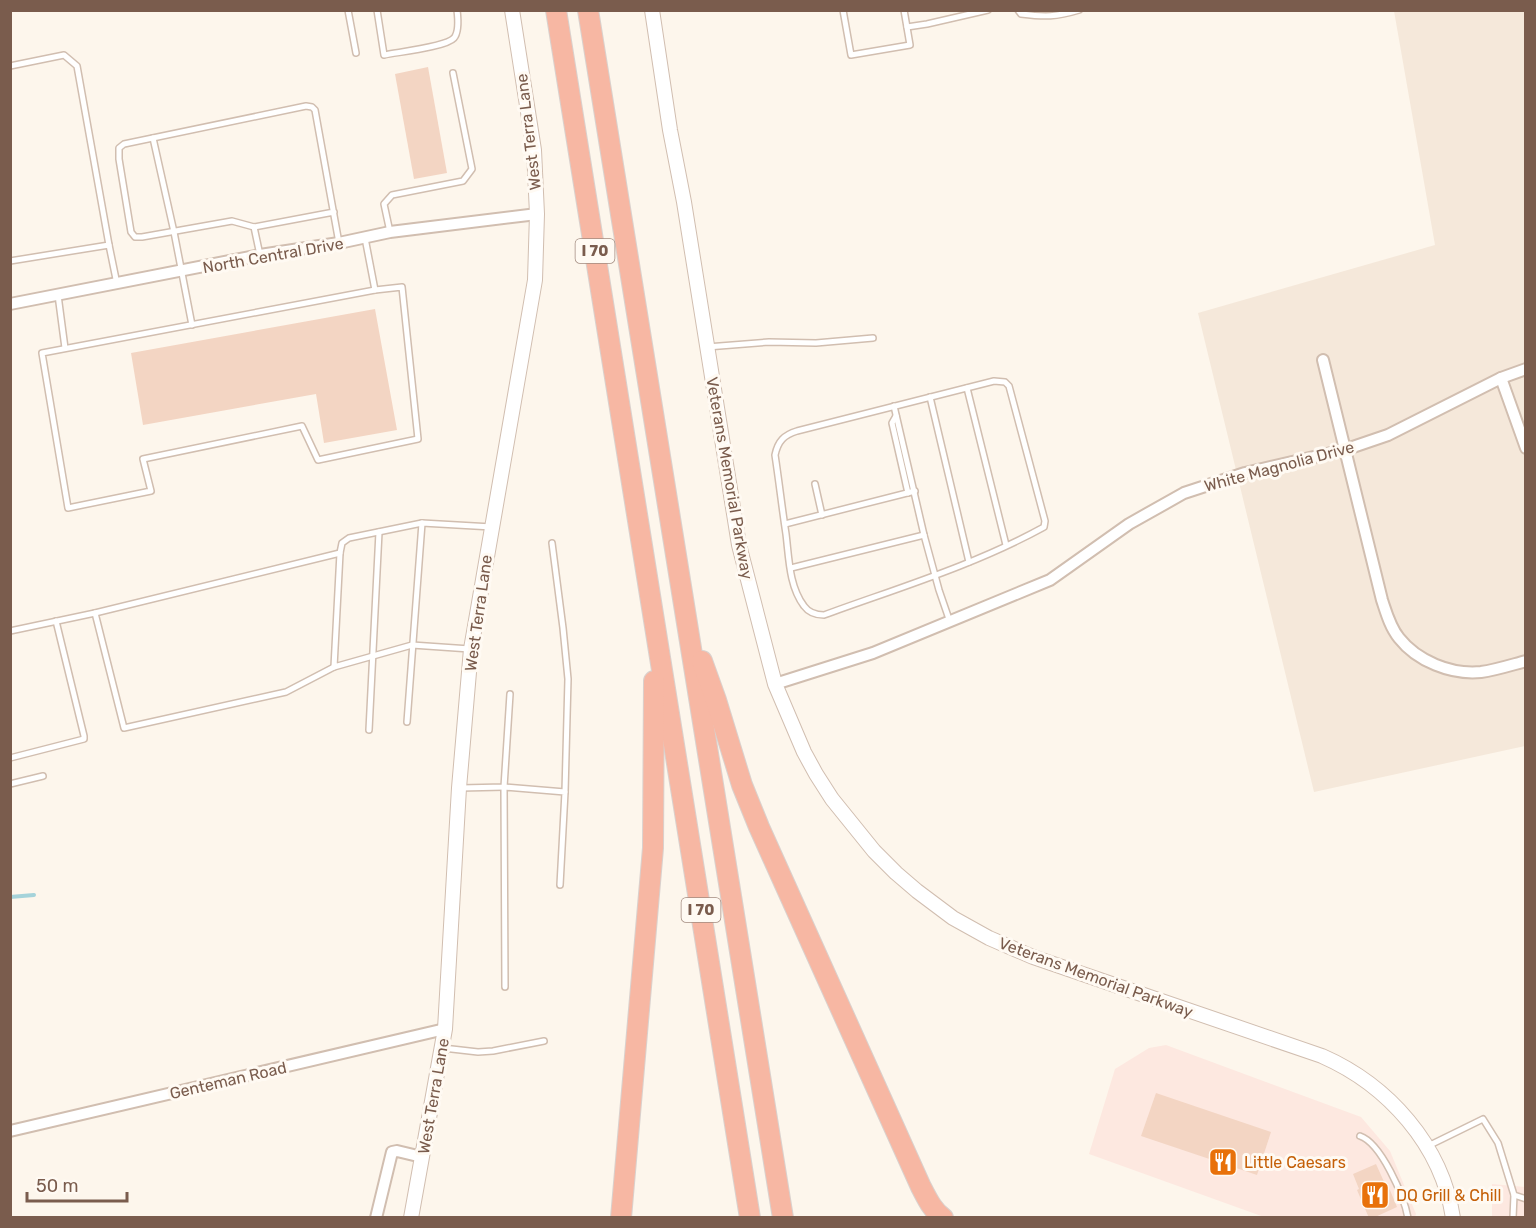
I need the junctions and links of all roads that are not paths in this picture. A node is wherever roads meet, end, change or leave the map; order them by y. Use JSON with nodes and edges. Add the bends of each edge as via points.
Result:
{"nodes":[{"id":1,"x":348,"y":10,"type":"edge"},
{"id":2,"x":376,"y":10,"type":"edge"},
{"id":3,"x":457,"y":10,"type":"edge"},
{"id":4,"x":512,"y":10,"type":"edge"},
{"id":5,"x":556,"y":10,"type":"edge"},
{"id":6,"x":588,"y":10,"type":"edge"},
{"id":7,"x":652,"y":10,"type":"edge"},
{"id":8,"x":843,"y":10,"type":"edge"},
{"id":9,"x":904,"y":10,"type":"edge"},
{"id":10,"x":988,"y":10,"type":"edge"},
{"id":11,"x":1018,"y":10,"type":"edge"},
{"id":12,"x":1079,"y":10,"type":"edge"},
{"id":13,"x":907,"y":27,"type":"junction"},
{"id":14,"x":356,"y":53,"type":"dead end"},
{"id":15,"x":10,"y":66,"type":"edge"},
{"id":16,"x":453,"y":73,"type":"dead end"},
{"id":17,"x":153,"y":138,"type":"junction"},
{"id":18,"x":334,"y":212,"type":"junction"},
{"id":19,"x":537,"y":214,"type":"junction"},
{"id":20,"x":254,"y":227,"type":"junction"},
{"id":21,"x":174,"y":232,"type":"junction"},
{"id":22,"x":390,"y":232,"type":"junction"},
{"id":23,"x":365,"y":238,"type":"junction"},
{"id":24,"x":339,"y":243,"type":"junction"},
{"id":25,"x":109,"y":245,"type":"junction"},
{"id":26,"x":260,"y":255,"type":"junction"},
{"id":27,"x":10,"y":261,"type":"edge"},
{"id":28,"x":182,"y":271,"type":"junction"},
{"id":29,"x":117,"y":284,"type":"junction"},
{"id":30,"x":375,"y":290,"type":"junction"},
{"id":31,"x":58,"y":295,"type":"junction"},
{"id":32,"x":10,"y":304,"type":"edge"},
{"id":33,"x":192,"y":325,"type":"junction"},
{"id":34,"x":873,"y":338,"type":"dead end"},
{"id":35,"x":707,"y":347,"type":"junction"},
{"id":36,"x":65,"y":348,"type":"junction"},
{"id":37,"x":1323,"y":360,"type":"dead end"},
{"id":38,"x":1526,"y":369,"type":"edge"},
{"id":39,"x":1501,"y":378,"type":"junction"},
{"id":40,"x":967,"y":388,"type":"junction"},
{"id":41,"x":930,"y":397,"type":"junction"},
{"id":42,"x":894,"y":406,"type":"junction"},
{"id":43,"x":1526,"y":448,"type":"edge"},
{"id":44,"x":1344,"y":450,"type":"junction"},
{"id":45,"x":815,"y":484,"type":"dead end"},
{"id":46,"x":912,"y":492,"type":"junction"},
{"id":47,"x":822,"y":515,"type":"junction"},
{"id":48,"x":422,"y":523,"type":"junction"},
{"id":49,"x":784,"y":524,"type":"junction"},
{"id":50,"x":492,"y":527,"type":"junction"},
{"id":51,"x":380,"y":532,"type":"junction"},
{"id":52,"x":924,"y":535,"type":"junction"},
{"id":53,"x":552,"y":543,"type":"dead end"},
{"id":54,"x":1006,"y":545,"type":"junction"},
{"id":55,"x":340,"y":553,"type":"junction"},
{"id":56,"x":969,"y":562,"type":"junction"},
{"id":57,"x":791,"y":568,"type":"junction"},
{"id":58,"x":935,"y":575,"type":"junction"},
{"id":59,"x":652,"y":603,"type":"junction"},
{"id":60,"x":95,"y":613,"type":"junction"},
{"id":61,"x":686,"y":613,"type":"junction"},
{"id":62,"x":56,"y":621,"type":"junction"},
{"id":63,"x":950,"y":622,"type":"junction"},
{"id":64,"x":10,"y":631,"type":"edge"},
{"id":65,"x":412,"y":645,"type":"junction"},
{"id":66,"x":471,"y":649,"type":"junction"},
{"id":67,"x":373,"y":656,"type":"junction"},
{"id":68,"x":1526,"y":661,"type":"edge"},
{"id":69,"x":334,"y":667,"type":"junction"},
{"id":70,"x":775,"y":684,"type":"junction"},
{"id":71,"x":510,"y":694,"type":"dead end"},
{"id":72,"x":407,"y":722,"type":"dead end"},
{"id":73,"x":369,"y":730,"type":"dead end"},
{"id":74,"x":10,"y":758,"type":"edge"},
{"id":75,"x":43,"y":776,"type":"dead end"},
{"id":76,"x":10,"y":784,"type":"edge"},
{"id":77,"x":504,"y":787,"type":"junction"},
{"id":78,"x":459,"y":788,"type":"junction"},
{"id":79,"x":564,"y":792,"type":"junction"},
{"id":80,"x":560,"y":885,"type":"dead end"},
{"id":81,"x":505,"y":987,"type":"dead end"},
{"id":82,"x":444,"y":1029,"type":"junction"},
{"id":83,"x":544,"y":1041,"type":"dead end"},
{"id":84,"x":441,"y":1047,"type":"junction"},
{"id":85,"x":10,"y":1131,"type":"edge"},
{"id":86,"x":1360,"y":1136,"type":"dead end"},
{"id":87,"x":1427,"y":1146,"type":"junction"},
{"id":88,"x":422,"y":1157,"type":"junction"},
{"id":89,"x":1514,"y":1195,"type":"junction"},
{"id":90,"x":1526,"y":1199,"type":"edge"},
{"id":91,"x":930,"y":1210,"type":"edge"},
{"id":92,"x":376,"y":1218,"type":"edge"},
{"id":93,"x":411,"y":1218,"type":"edge"},
{"id":94,"x":621,"y":1218,"type":"edge"},
{"id":95,"x":750,"y":1218,"type":"edge"},
{"id":96,"x":783,"y":1218,"type":"edge"},
{"id":97,"x":943,"y":1218,"type":"edge"},
{"id":98,"x":1408,"y":1218,"type":"edge"},
{"id":99,"x":1453,"y":1218,"type":"edge"},
{"id":100,"x":1513,"y":1218,"type":"edge"}],
"edges":[{"from":1,"to":14,"type":"lane"},
{"from":2,"to":3,"type":"lane","via":[[384,55],[446,43],[458,29]]},
{"from":4,"to":19,"type":"street","name":"West Terra Lane","via":[[534,150]]},
{"from":5,"to":59,"type":"highway","number":"I 70"},
{"from":6,"to":61,"type":"highway","number":"I 70"},
{"from":7,"to":35,"type":"street","name":"Veterans Memorial Parkway"},
{"from":8,"to":13,"type":"lane","via":[[851,55],[910,45]]},
{"from":9,"to":13,"type":"lane"},
{"from":10,"to":13,"type":"lane"},
{"from":11,"to":12,"type":"lane","via":[[1021,14],[1047,17]]},
{"from":15,"to":25,"type":"lane","via":[[64,56],[77,66]]},
{"from":16,"to":22,"type":"lane","via":[[472,170],[463,181],[392,195],[384,204]]},
{"from":17,"to":18,"type":"lane","via":[[312,107]]},
{"from":17,"to":21,"type":"lane"},
{"from":17,"to":21,"type":"lane","via":[[119,148],[131,232],[135,237]]},
{"from":18,"to":20,"type":"lane"},
{"from":18,"to":24,"type":"lane"},
{"from":19,"to":22,"type":"street","name":"North Central Drive"},
{"from":19,"to":50,"type":"street","name":"West Terra Lane","via":[[535,279]]},
{"from":20,"to":21,"type":"lane","via":[[232,221]]},
{"from":20,"to":26,"type":"lane"},
{"from":21,"to":28,"type":"lane"},
{"from":22,"to":23,"type":"street","name":"North Central Drive"},
{"from":23,"to":24,"type":"street","name":"North Central Drive"},
{"from":23,"to":30,"type":"lane"},
{"from":24,"to":26,"type":"street","name":"North Central Drive"},
{"from":25,"to":27,"type":"lane"},
{"from":25,"to":29,"type":"lane"},
{"from":26,"to":28,"type":"street","name":"North Central Drive"},
{"from":28,"to":29,"type":"street","name":"North Central Drive"},
{"from":28,"to":33,"type":"lane"},
{"from":29,"to":31,"type":"street","name":"North Central Drive"},
{"from":30,"to":33,"type":"lane"},
{"from":30,"to":36,"type":"lane","via":[[402,287],[418,439],[318,460],[302,426],[143,459],[152,491],[68,508],[42,352]]},
{"from":31,"to":32,"type":"street","name":"North Central Drive"},
{"from":31,"to":36,"type":"lane"},
{"from":33,"to":36,"type":"lane"},
{"from":34,"to":35,"type":"lane"},
{"from":35,"to":70,"type":"street","name":"Veterans Memorial Parkway","via":[[739,545]]},
{"from":37,"to":44,"type":"street"},
{"from":38,"to":39,"type":"street","name":"White Magnolia Drive"},
{"from":39,"to":43,"type":"street"},
{"from":39,"to":44,"type":"street","name":"White Magnolia Drive","via":[[1388,435]]},
{"from":40,"to":41,"type":"lane"},
{"from":40,"to":54,"type":"lane"},
{"from":40,"to":54,"type":"lane","via":[[994,381],[1009,386],[1045,521],[1044,527]]},
{"from":41,"to":42,"type":"lane"},
{"from":41,"to":56,"type":"lane"},
{"from":42,"to":46,"type":"lane"},
{"from":42,"to":49,"type":"lane","via":[[797,431],[780,440],[775,455]]},
{"from":44,"to":63,"type":"street","name":"White Magnolia Drive","via":[[1245,473],[1185,493],[1129,524],[1050,580]]},
{"from":44,"to":68,"type":"street","via":[[1382,600],[1398,637],[1431,664],[1449,669],[1481,672]]},
{"from":45,"to":47,"type":"lane"},
{"from":46,"to":47,"type":"lane"},
{"from":46,"to":52,"type":"lane"},
{"from":47,"to":49,"type":"lane"},
{"from":48,"to":50,"type":"lane"},
{"from":48,"to":51,"type":"lane"},
{"from":48,"to":65,"type":"lane"},
{"from":49,"to":57,"type":"lane"},
{"from":50,"to":66,"type":"street","name":"West Terra Lane"},
{"from":51,"to":55,"type":"lane","via":[[349,538],[342,543]]},
{"from":51,"to":67,"type":"lane"},
{"from":52,"to":57,"type":"lane"},
{"from":52,"to":58,"type":"lane"},
{"from":53,"to":79,"type":"lane","via":[[568,679]]},
{"from":54,"to":56,"type":"lane"},
{"from":55,"to":60,"type":"lane"},
{"from":55,"to":69,"type":"lane"},
{"from":56,"to":58,"type":"lane"},
{"from":57,"to":58,"type":"lane","via":[[800,599],[805,608],[817,615]]},
{"from":58,"to":63,"type":"lane"},
{"from":59,"to":94,"type":"highway","via":[[653,848]]},
{"from":59,"to":95,"type":"highway","number":"I 70"},
{"from":60,"to":62,"type":"lane"},
{"from":60,"to":69,"type":"lane","via":[[124,728],[286,692]]},
{"from":61,"to":91,"type":"highway","via":[[759,827]]},
{"from":61,"to":96,"type":"highway","number":"I 70"},
{"from":62,"to":64,"type":"lane"},
{"from":62,"to":74,"type":"lane","via":[[84,739]]},
{"from":63,"to":70,"type":"street","name":"White Magnolia Drive","via":[[873,653]]},
{"from":65,"to":66,"type":"lane"},
{"from":65,"to":67,"type":"lane"},
{"from":65,"to":72,"type":"lane"},
{"from":66,"to":78,"type":"street","name":"West Terra Lane"},
{"from":67,"to":69,"type":"lane"},
{"from":67,"to":73,"type":"lane"},
{"from":70,"to":87,"type":"street","name":"Veterans Memorial Parkway","via":[[804,752],[832,799],[896,873],[953,918],[1017,950],[1337,1063],[1397,1107]]},
{"from":71,"to":77,"type":"lane"},
{"from":75,"to":76,"type":"lane"},
{"from":77,"to":78,"type":"lane"},
{"from":77,"to":79,"type":"lane"},
{"from":77,"to":81,"type":"lane"},
{"from":78,"to":82,"type":"street","name":"West Terra Lane"},
{"from":79,"to":80,"type":"lane"},
{"from":82,"to":84,"type":"street","name":"West Terra Lane"},
{"from":82,"to":85,"type":"street","name":"Genteman Road"},
{"from":83,"to":84,"type":"lane","via":[[478,1052]]},
{"from":84,"to":88,"type":"street","name":"West Terra Lane"},
{"from":86,"to":98,"type":"lane","via":[[1378,1151],[1393,1176]]},
{"from":87,"to":89,"type":"lane","via":[[1483,1119],[1498,1143]]},
{"from":87,"to":99,"type":"street","name":"Veterans Memorial Parkway","via":[[1446,1189]]},
{"from":88,"to":92,"type":"street","via":[[392,1152]]},
{"from":88,"to":93,"type":"street","name":"West Terra Lane"},
{"from":89,"to":90,"type":"lane"},
{"from":89,"to":100,"type":"lane"},
{"from":91,"to":97,"type":"highway"}]}
